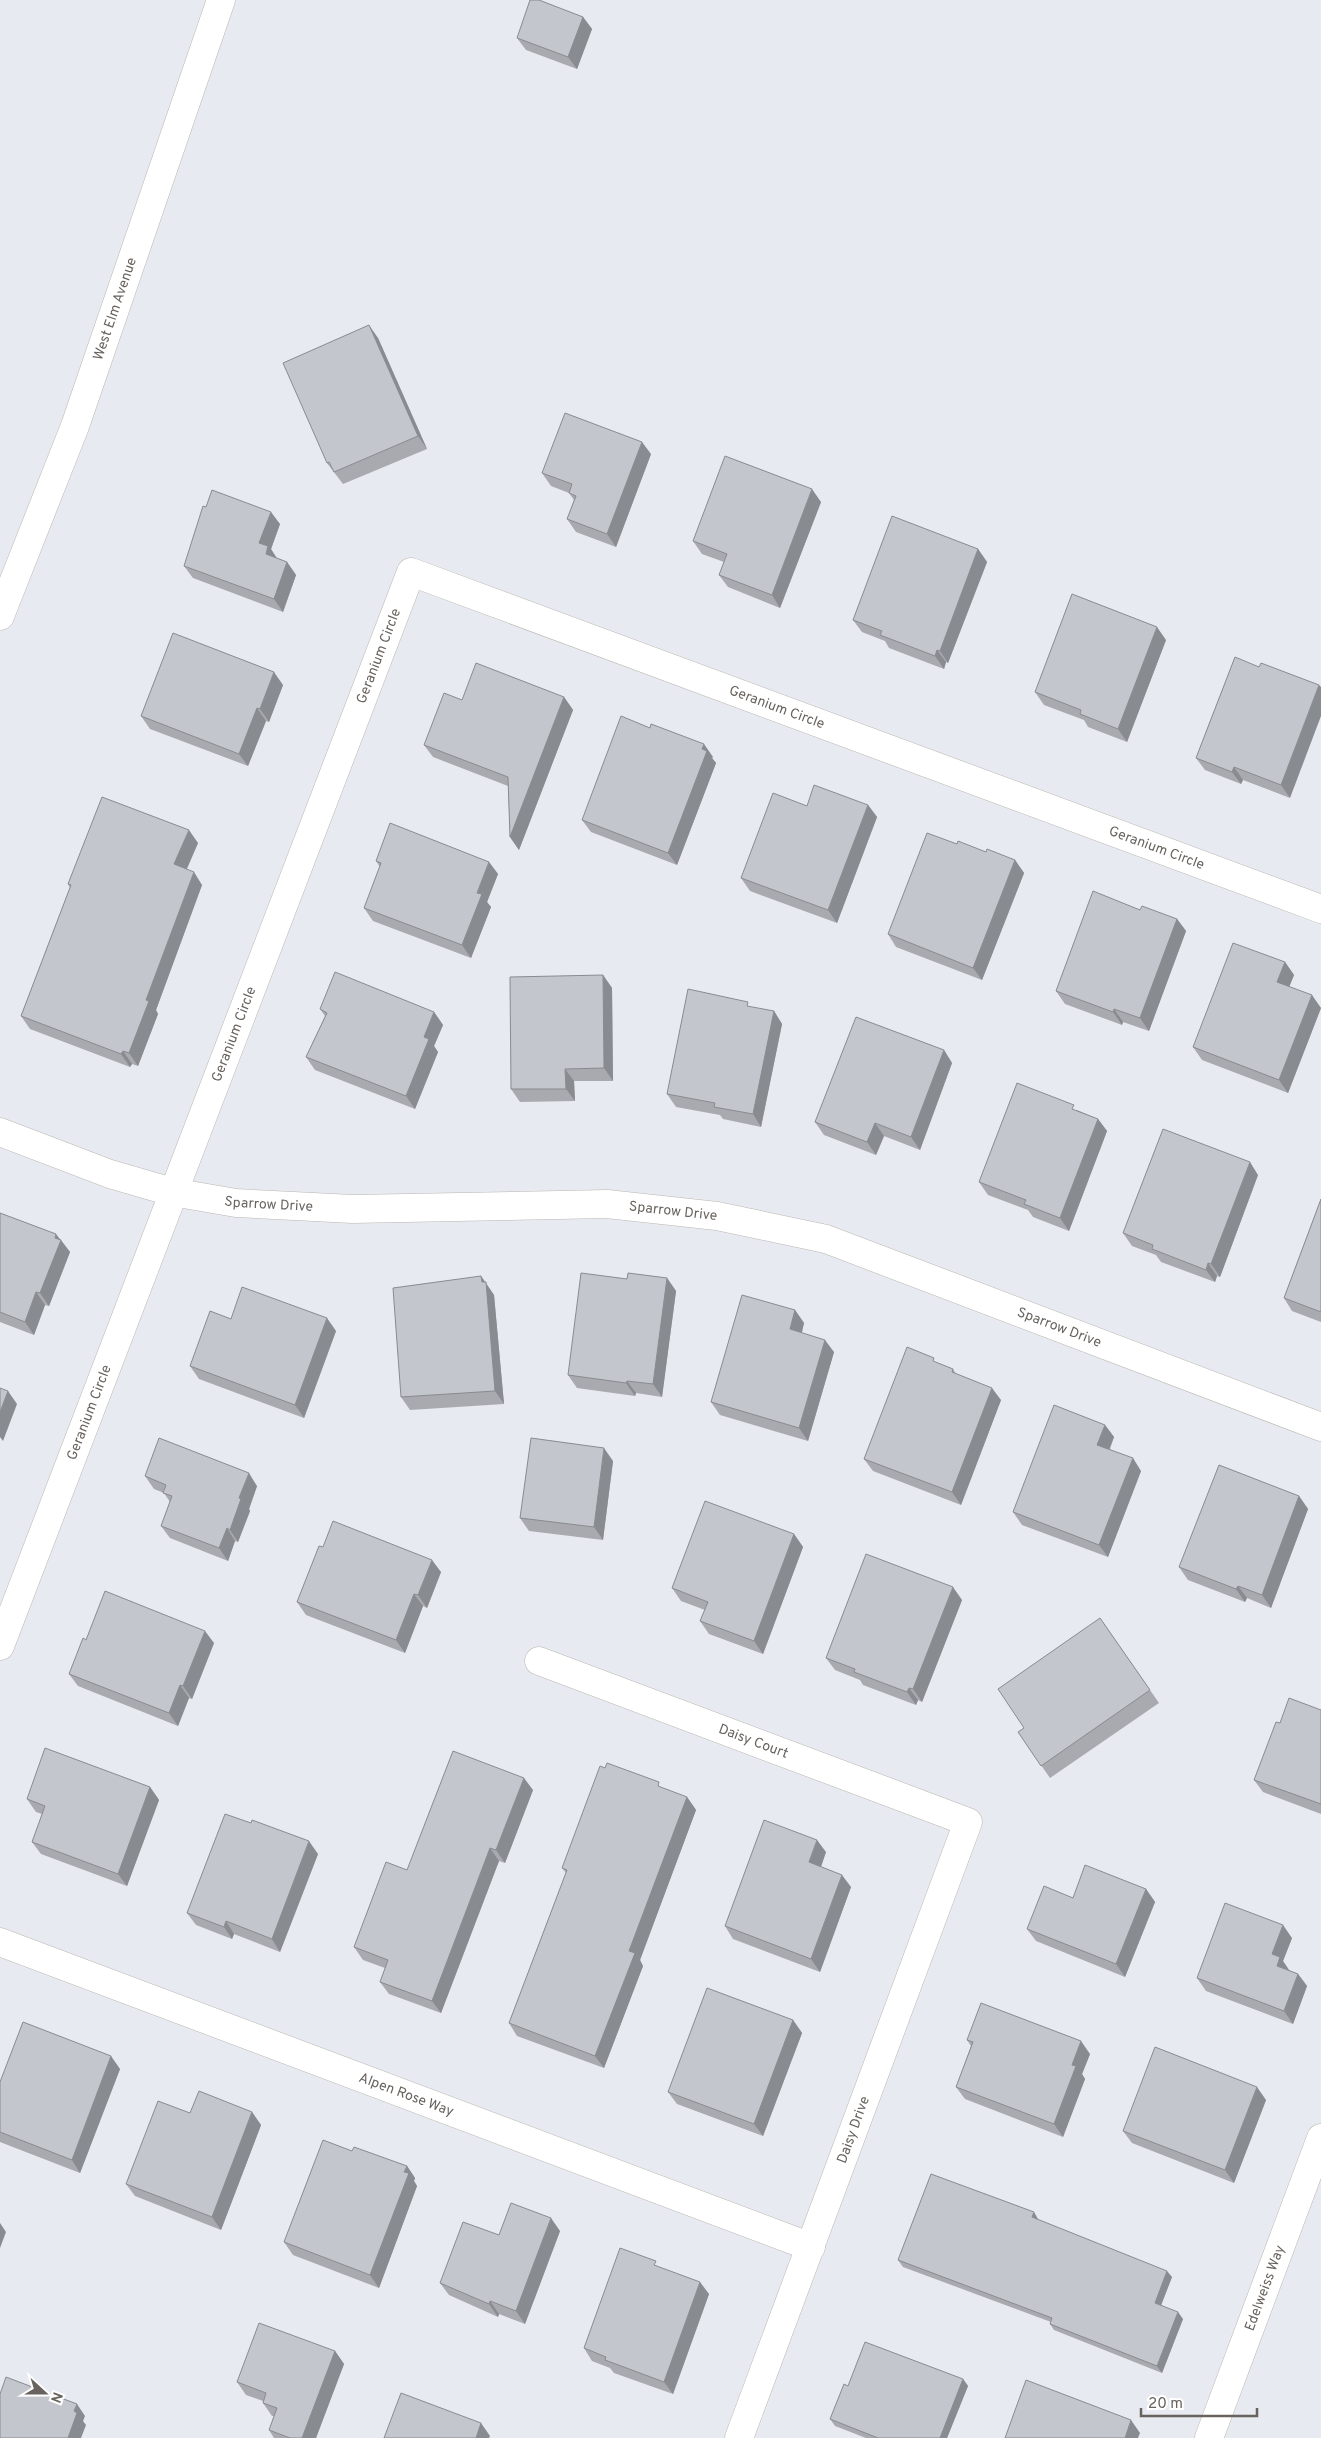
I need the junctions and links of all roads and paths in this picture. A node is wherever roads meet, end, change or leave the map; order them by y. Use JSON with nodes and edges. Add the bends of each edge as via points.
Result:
{"nodes":[{"id":1,"x":221,"y":0,"type":"edge"},
{"id":2,"x":0,"y":616,"type":"edge"},
{"id":3,"x":1321,"y":909,"type":"edge"},
{"id":4,"x":0,"y":1132,"type":"edge"},
{"id":5,"x":172,"y":1192,"type":"junction"},
{"id":6,"x":1321,"y":1427,"type":"edge"},
{"id":7,"x":0,"y":1646,"type":"edge"},
{"id":8,"x":538,"y":1661,"type":"dead end"},
{"id":9,"x":968,"y":1822,"type":"joint"},
{"id":10,"x":0,"y":1942,"type":"edge"},
{"id":11,"x":1321,"y":2138,"type":"edge"},
{"id":12,"x":811,"y":2247,"type":"junction"},
{"id":13,"x":739,"y":2438,"type":"edge"},
{"id":14,"x":1209,"y":2438,"type":"edge"}],
"edges":[{"from":1,"to":2,"type":"street","name":"West Elm Avenue","via":[[75,426]]},
{"from":3,"to":5,"type":"street","name":"Geranium Circle","via":[[411,572]]},
{"from":4,"to":5,"type":"street","name":"Sparrow Drive","via":[[110,1174]]},
{"from":5,"to":6,"type":"street","name":"Sparrow Drive","via":[[236,1203],[353,1209],[607,1204],[718,1216],[826,1239]]},
{"from":5,"to":7,"type":"street","name":"Geranium Circle"},
{"from":8,"to":9,"type":"street","name":"Daisy Court"},
{"from":9,"to":12,"type":"street","name":"Daisy Drive"},
{"from":10,"to":12,"type":"street","name":"Alpen Rose Way"},
{"from":11,"to":14,"type":"street","name":"Edelweiss Way"},
{"from":12,"to":13,"type":"street","name":"Daisy Drive"}]}
